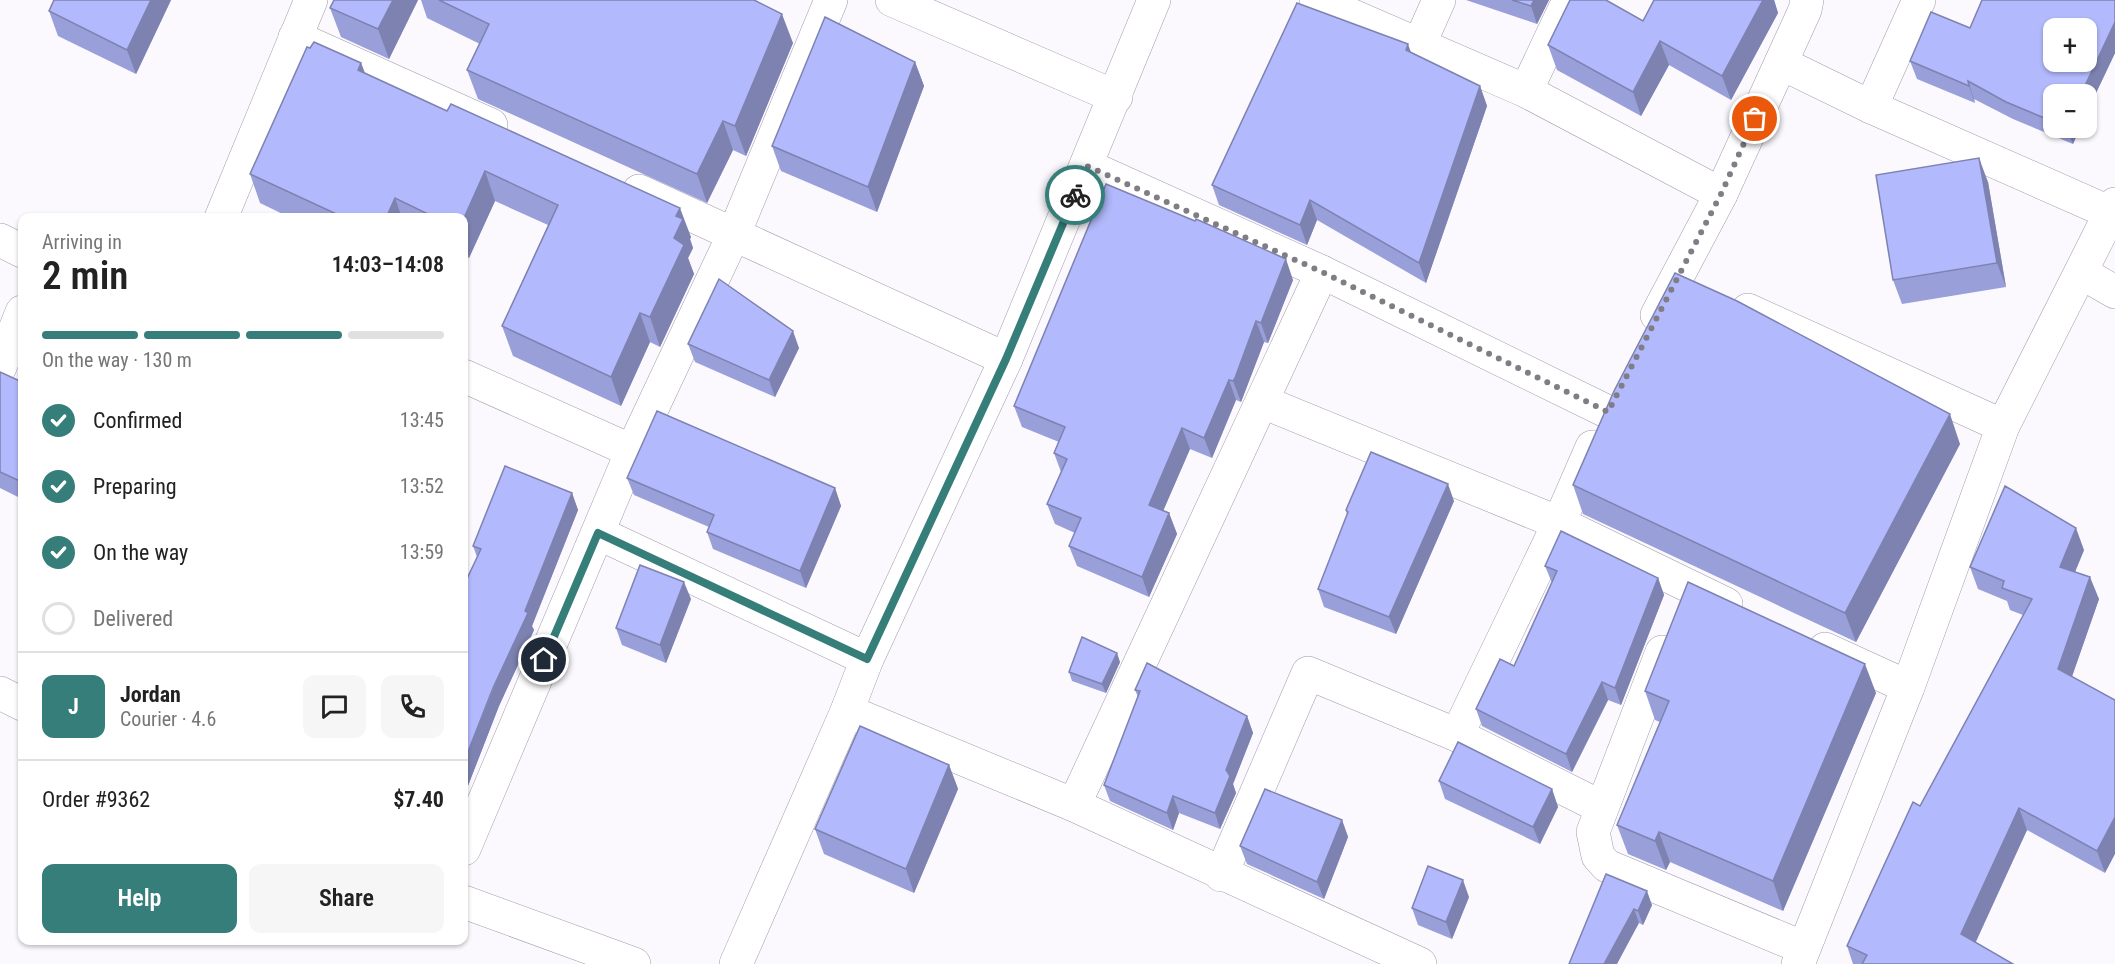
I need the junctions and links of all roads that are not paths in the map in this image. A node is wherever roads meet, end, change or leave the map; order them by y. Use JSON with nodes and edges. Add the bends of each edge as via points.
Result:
{"nodes":[{"id":1,"x":311,"y":0,"type":"edge"},
{"id":2,"x":831,"y":0,"type":"edge"},
{"id":3,"x":892,"y":0,"type":"edge"},
{"id":4,"x":1154,"y":0,"type":"edge"},
{"id":5,"x":1316,"y":0,"type":"edge"},
{"id":6,"x":1439,"y":0,"type":"edge"},
{"id":7,"x":1569,"y":0,"type":"edge"},
{"id":8,"x":1807,"y":0,"type":"edge"},
{"id":9,"x":1919,"y":0,"type":"edge"},
{"id":10,"x":295,"y":37,"type":"junction"},
{"id":11,"x":1419,"y":45,"type":"junction"},
{"id":12,"x":1781,"y":63,"type":"junction"},
{"id":13,"x":1526,"y":90,"type":"junction"},
{"id":14,"x":1116,"y":97,"type":"junction"},
{"id":15,"x":1871,"y":107,"type":"junction"},
{"id":16,"x":520,"y":138,"type":"edge"},
{"id":17,"x":1087,"y":166,"type":"junction"},
{"id":18,"x":617,"y":181,"type":"edge"},
{"id":19,"x":1721,"y":194,"type":"junction"},
{"id":20,"x":2113,"y":208,"type":"edge"},
{"id":21,"x":223,"y":213,"type":"edge"},
{"id":22,"x":734,"y":234,"type":"junction"},
{"id":23,"x":0,"y":240,"type":"edge"},
{"id":24,"x":18,"y":249,"type":"edge"},
{"id":25,"x":1322,"y":272,"type":"junction"},
{"id":26,"x":2082,"y":273,"type":"junction"},
{"id":27,"x":1676,"y":277,"type":"junction"},
{"id":28,"x":2115,"y":292,"type":"edge"},
{"id":29,"x":18,"y":322,"type":"edge"},
{"id":30,"x":1645,"y":339,"type":"edge"},
{"id":31,"x":1006,"y":359,"type":"junction"},
{"id":32,"x":0,"y":368,"type":"edge"},
{"id":33,"x":18,"y":377,"type":"edge"},
{"id":34,"x":468,"y":378,"type":"edge"},
{"id":35,"x":1624,"y":381,"type":"edge"},
{"id":36,"x":1263,"y":402,"type":"junction"},
{"id":37,"x":1608,"y":412,"type":"junction"},
{"id":38,"x":2003,"y":426,"type":"junction"},
{"id":39,"x":632,"y":451,"type":"junction"},
{"id":40,"x":1559,"y":524,"type":"junction"},
{"id":41,"x":598,"y":533,"type":"junction"},
{"id":42,"x":1681,"y":605,"type":"junction"},
{"id":43,"x":1751,"y":615,"type":"edge"},
{"id":44,"x":1792,"y":634,"type":"edge"},
{"id":45,"x":867,"y":659,"type":"junction"},
{"id":46,"x":1908,"y":687,"type":"junction"},
{"id":47,"x":0,"y":693,"type":"edge"},
{"id":48,"x":18,"y":702,"type":"edge"},
{"id":49,"x":847,"y":711,"type":"junction"},
{"id":50,"x":1457,"y":735,"type":"junction"},
{"id":51,"x":1074,"y":805,"type":"junction"},
{"id":52,"x":1601,"y":807,"type":"junction"},
{"id":53,"x":468,"y":840,"type":"edge"},
{"id":54,"x":1221,"y":875,"type":"junction"},
{"id":55,"x":468,"y":903,"type":"edge"},
{"id":56,"x":1801,"y":956,"type":"edge"},
{"id":57,"x":634,"y":964,"type":"edge"},
{"id":58,"x":736,"y":964,"type":"edge"},
{"id":59,"x":1420,"y":964,"type":"edge"}],
"edges":[{"from":1,"to":10,"type":"street"},
{"from":2,"to":22,"type":"street"},
{"from":3,"to":14,"type":"street"},
{"from":4,"to":14,"type":"street"},
{"from":5,"to":11,"type":"street"},
{"from":6,"to":11,"type":"street"},
{"from":7,"to":13,"type":"street"},
{"from":8,"to":12,"type":"street"},
{"from":9,"to":15,"type":"street"},
{"from":10,"to":16,"type":"street"},
{"from":10,"to":21,"type":"street"},
{"from":11,"to":13,"type":"street"},
{"from":12,"to":15,"type":"street"},
{"from":12,"to":19,"type":"street"},
{"from":13,"to":19,"type":"street"},
{"from":14,"to":17,"type":"street"},
{"from":15,"to":20,"type":"street"},
{"from":17,"to":25,"type":"street"},
{"from":17,"to":31,"type":"street"},
{"from":18,"to":22,"type":"street"},
{"from":19,"to":27,"type":"street"},
{"from":20,"to":26,"type":"street"},
{"from":22,"to":31,"type":"street"},
{"from":22,"to":39,"type":"street"},
{"from":23,"to":24,"type":"street"},
{"from":25,"to":36,"type":"street"},
{"from":25,"to":37,"type":"street"},
{"from":26,"to":28,"type":"street"},
{"from":26,"to":38,"type":"street"},
{"from":27,"to":30,"type":"street"},
{"from":27,"to":38,"type":"street"},
{"from":29,"to":32,"type":"street"},
{"from":31,"to":45,"type":"street"},
{"from":32,"to":33,"type":"street"},
{"from":34,"to":39,"type":"street"},
{"from":35,"to":37,"type":"street"},
{"from":36,"to":40,"type":"street"},
{"from":36,"to":51,"type":"street"},
{"from":37,"to":40,"type":"street"},
{"from":38,"to":46,"type":"street"},
{"from":39,"to":41,"type":"street"},
{"from":40,"to":42,"type":"street"},
{"from":40,"to":50,"type":"street"},
{"from":41,"to":45,"type":"street"},
{"from":41,"to":53,"type":"street"},
{"from":42,"to":43,"type":"street"},
{"from":42,"to":52,"type":"street"},
{"from":44,"to":46,"type":"street"},
{"from":45,"to":49,"type":"street"},
{"from":46,"to":56,"type":"street"},
{"from":47,"to":48,"type":"street"},
{"from":49,"to":51,"type":"street"},
{"from":49,"to":58,"type":"street"},
{"from":50,"to":52,"type":"street"},
{"from":50,"to":54,"type":"street","via":[[1308,673]]},
{"from":51,"to":54,"type":"street"},
{"from":52,"to":56,"type":"street","via":[[1593,832],[1598,856],[1607,866]]},
{"from":54,"to":59,"type":"street"},
{"from":55,"to":57,"type":"street"}]}
